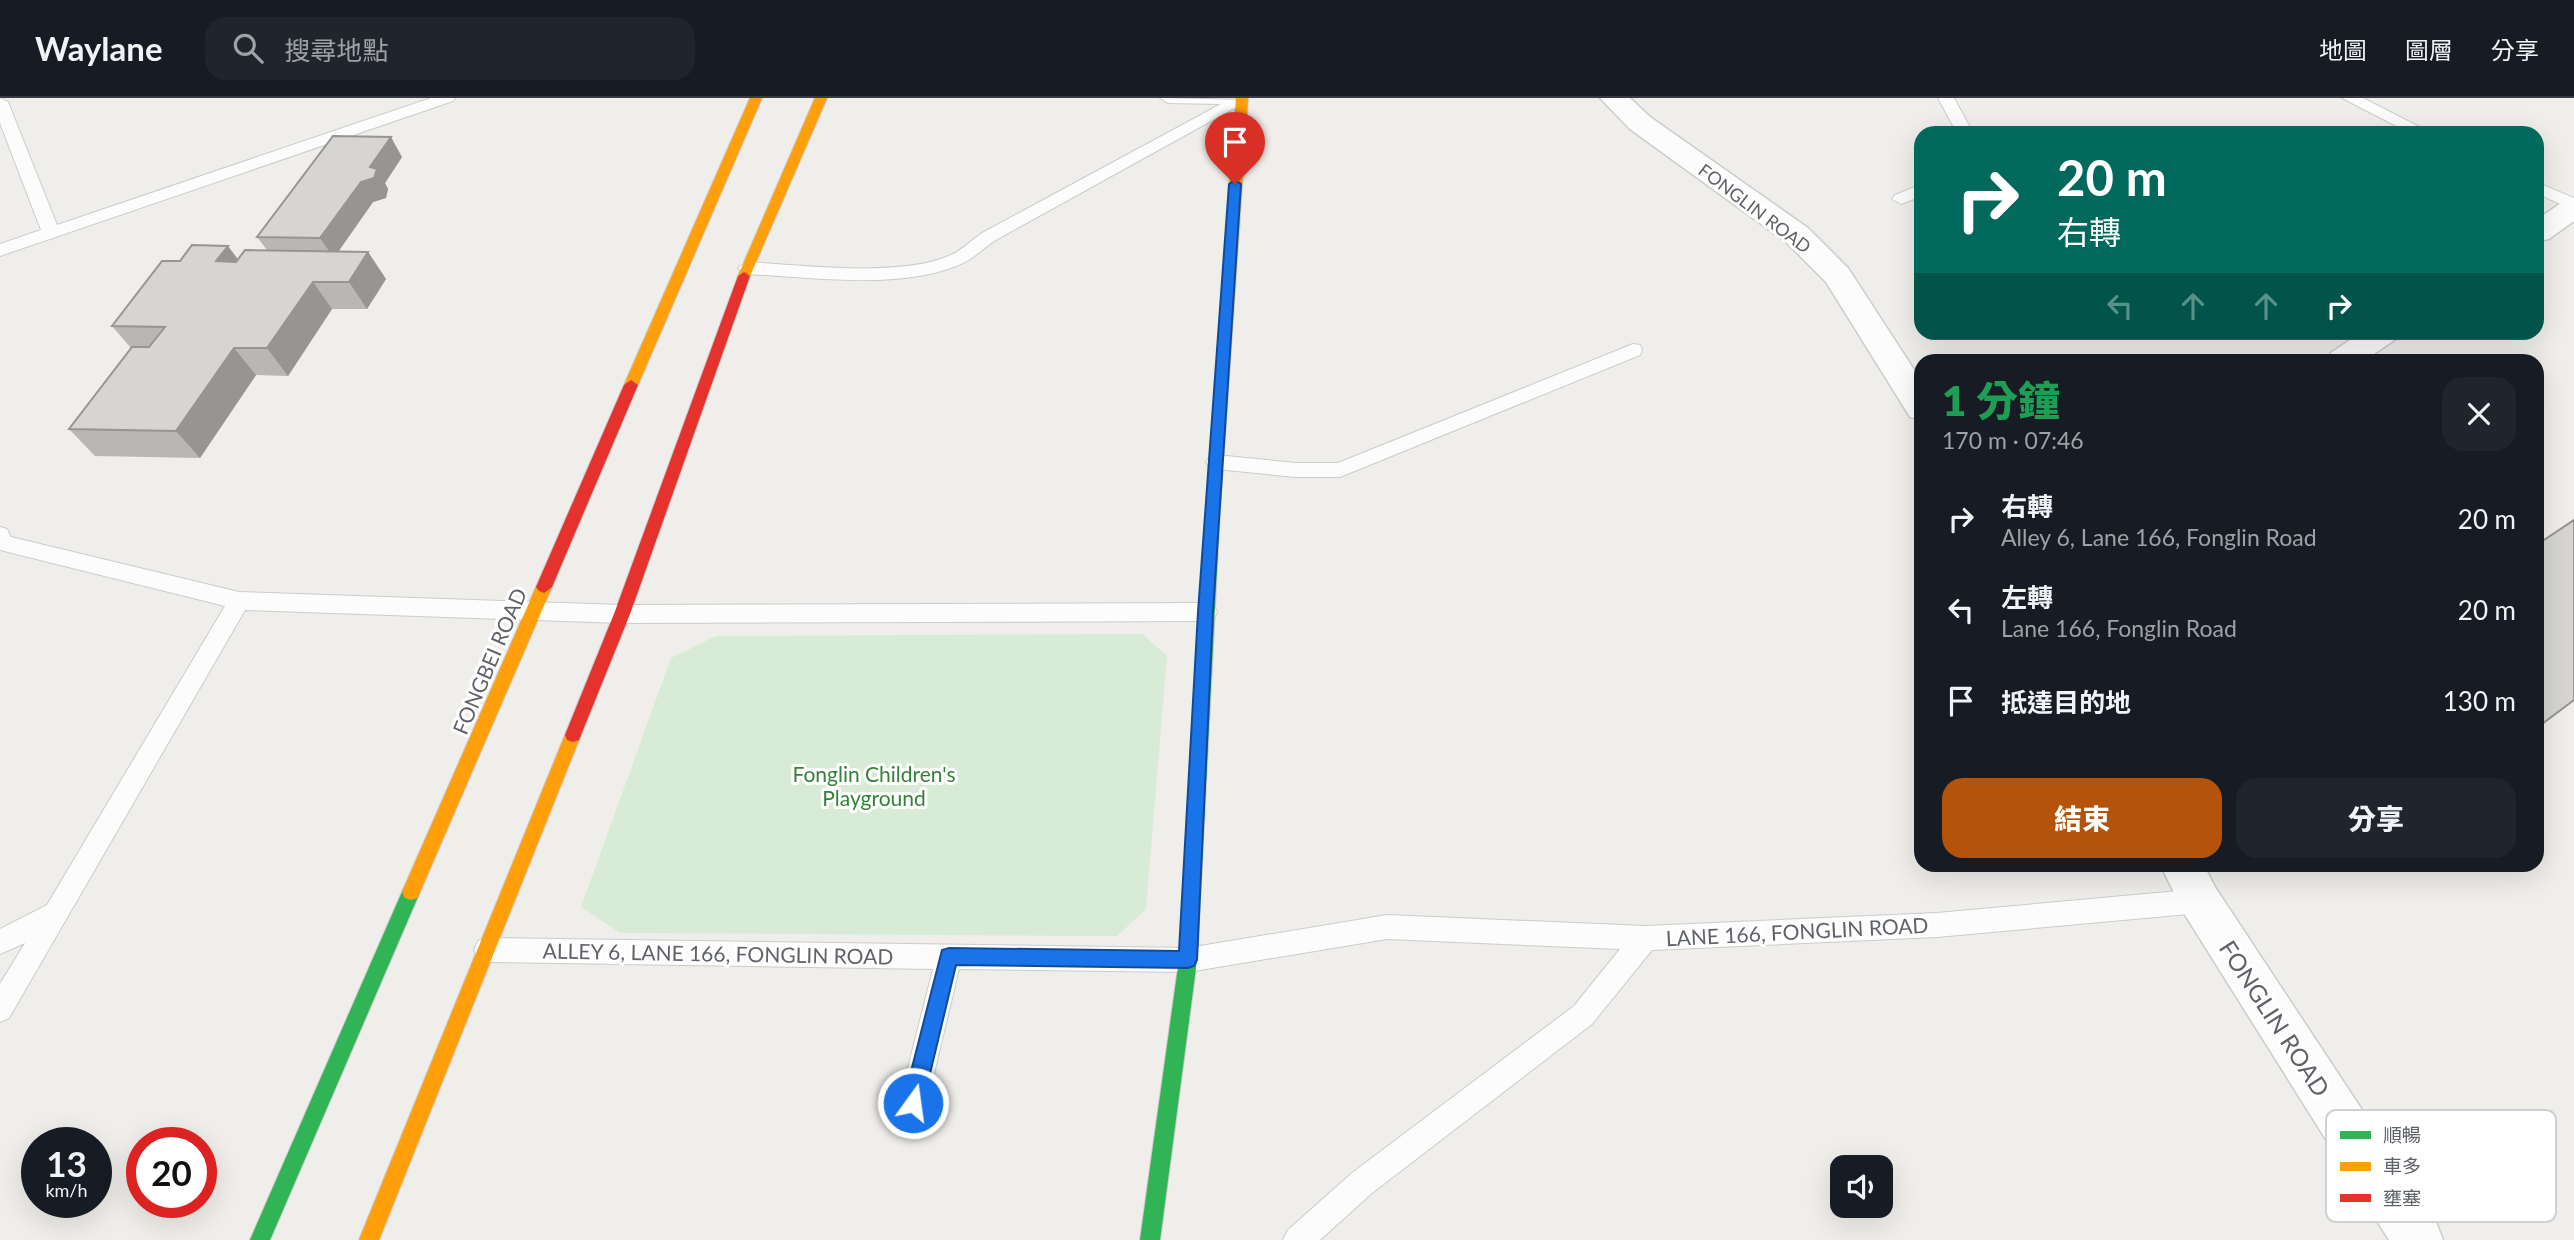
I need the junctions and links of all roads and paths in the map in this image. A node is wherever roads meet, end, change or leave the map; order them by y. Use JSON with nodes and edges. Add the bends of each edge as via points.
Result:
{"nodes":[{"id":1,"x":447,"y":98,"type":"edge"},
{"id":2,"x":756,"y":98,"type":"edge"},
{"id":3,"x":821,"y":98,"type":"edge"},
{"id":4,"x":1168,"y":98,"type":"edge"},
{"id":5,"x":1614,"y":98,"type":"edge"},
{"id":6,"x":1946,"y":98,"type":"edge"},
{"id":7,"x":2350,"y":98,"type":"edge"},
{"id":8,"x":1241,"y":99,"type":"edge"},
{"id":9,"x":0,"y":102,"type":"edge"},
{"id":10,"x":1961,"y":126,"type":"edge"},
{"id":11,"x":2408,"y":126,"type":"edge"},
{"id":12,"x":2544,"y":191,"type":"edge"},
{"id":13,"x":1914,"y":193,"type":"edge"},
{"id":14,"x":1901,"y":199,"type":"dead end"},
{"id":15,"x":2574,"y":206,"type":"edge"},
{"id":16,"x":2544,"y":228,"type":"edge"},
{"id":17,"x":51,"y":232,"type":"junction"},
{"id":18,"x":0,"y":250,"type":"edge"},
{"id":19,"x":747,"y":268,"type":"junction"},
{"id":20,"x":2373,"y":340,"type":"edge"},
{"id":21,"x":1633,"y":351,"type":"dead end"},
{"id":22,"x":2352,"y":354,"type":"edge"},
{"id":23,"x":1914,"y":396,"type":"edge"},
{"id":24,"x":1216,"y":462,"type":"junction"},
{"id":25,"x":0,"y":535,"type":"edge"},
{"id":26,"x":239,"y":601,"type":"junction"},
{"id":27,"x":533,"y":609,"type":"junction"},
{"id":28,"x":1206,"y":612,"type":"junction"},
{"id":29,"x":622,"y":614,"type":"junction"},
{"id":30,"x":2191,"y":883,"type":"edge"},
{"id":31,"x":57,"y":913,"type":"junction"},
{"id":32,"x":1645,"y":938,"type":"junction"},
{"id":33,"x":0,"y":942,"type":"edge"},
{"id":34,"x":487,"y":950,"type":"junction"},
{"id":35,"x":949,"y":956,"type":"junction"},
{"id":36,"x":1188,"y":960,"type":"junction"},
{"id":37,"x":0,"y":1009,"type":"edge"},
{"id":38,"x":913,"y":1103,"type":"dead end"},
{"id":39,"x":2335,"y":1110,"type":"edge"},
{"id":40,"x":2407,"y":1222,"type":"edge"},
{"id":41,"x":260,"y":1240,"type":"edge"},
{"id":42,"x":369,"y":1240,"type":"edge"},
{"id":43,"x":1150,"y":1240,"type":"edge"},
{"id":44,"x":1298,"y":1240,"type":"edge"},
{"id":45,"x":2418,"y":1240,"type":"edge"}],
"edges":[{"from":1,"to":17,"type":"lane"},
{"from":2,"to":27,"type":"street","name":"FONGBEI ROAD"},
{"from":3,"to":19,"type":"street"},
{"from":4,"to":8,"type":"lane"},
{"from":5,"to":23,"type":"street","name":"FONGLIN ROAD","via":[[1640,123],[1797,235],[1837,275]]},
{"from":6,"to":10,"type":"lane"},
{"from":7,"to":11,"type":"lane"},
{"from":8,"to":19,"type":"lane","via":[[988,237],[955,260],[870,273]]},
{"from":8,"to":24,"type":"street"},
{"from":9,"to":17,"type":"lane"},
{"from":12,"to":15,"type":"lane"},
{"from":13,"to":14,"type":"lane"},
{"from":15,"to":16,"type":"street"},
{"from":17,"to":18,"type":"lane"},
{"from":19,"to":29,"type":"street"},
{"from":20,"to":22,"type":"street"},
{"from":21,"to":24,"type":"lane","via":[[1340,470]]},
{"from":24,"to":28,"type":"street"},
{"from":25,"to":26,"type":"lane","via":[[3,543]]},
{"from":26,"to":27,"type":"lane"},
{"from":26,"to":31,"type":"lane"},
{"from":27,"to":29,"type":"lane"},
{"from":27,"to":41,"type":"street","name":"FONGBEI ROAD"},
{"from":28,"to":29,"type":"lane"},
{"from":28,"to":36,"type":"street"},
{"from":29,"to":34,"type":"street"},
{"from":30,"to":32,"type":"lane","name":"LANE 166, FONGLIN ROAD","via":[[1937,925]]},
{"from":30,"to":39,"type":"street","name":"FONGLIN ROAD"},
{"from":31,"to":33,"type":"lane"},
{"from":31,"to":37,"type":"lane"},
{"from":32,"to":36,"type":"lane","name":"ALLEY 6, LANE 166, FONGLIN ROAD","via":[[1387,927]]},
{"from":32,"to":44,"type":"lane","name":"LANE 166, FONGLIN ROAD","via":[[1583,1015],[1362,1183]]},
{"from":34,"to":35,"type":"lane","name":"ALLEY 6, LANE 166, FONGLIN ROAD"},
{"from":34,"to":42,"type":"street"},
{"from":35,"to":36,"type":"lane","name":"ALLEY 6, LANE 166, FONGLIN ROAD"},
{"from":35,"to":38,"type":"lane"},
{"from":36,"to":43,"type":"street"},
{"from":40,"to":45,"type":"street","name":"FONGLIN ROAD"}]}
